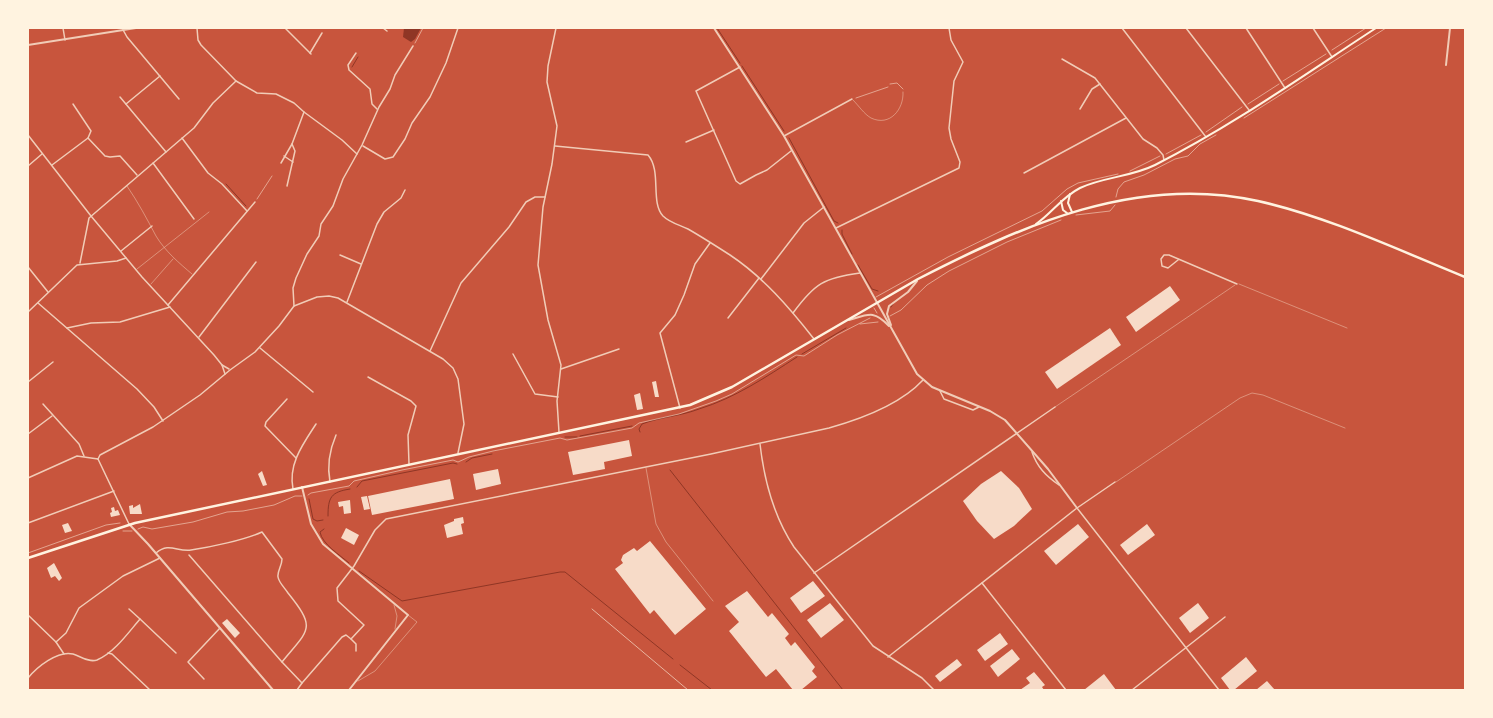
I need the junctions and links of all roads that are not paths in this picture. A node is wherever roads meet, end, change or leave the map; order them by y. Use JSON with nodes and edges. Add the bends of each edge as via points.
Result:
{"nodes":[{"id":1,"x":63,"y":28,"type":"edge"},
{"id":2,"x":136,"y":28,"type":"edge"},
{"id":3,"x":197,"y":28,"type":"edge"},
{"id":4,"x":285,"y":28,"type":"edge"},
{"id":5,"x":383,"y":28,"type":"edge"},
{"id":6,"x":458,"y":28,"type":"edge"},
{"id":7,"x":556,"y":28,"type":"edge"},
{"id":8,"x":714,"y":28,"type":"edge"},
{"id":9,"x":949,"y":28,"type":"edge"},
{"id":10,"x":1122,"y":28,"type":"edge"},
{"id":11,"x":1186,"y":28,"type":"edge"},
{"id":12,"x":1246,"y":28,"type":"edge"},
{"id":13,"x":1313,"y":28,"type":"edge"},
{"id":14,"x":1376,"y":28,"type":"edge"},
{"id":15,"x":1450,"y":28,"type":"edge"},
{"id":16,"x":123,"y":29,"type":"edge"},
{"id":17,"x":386,"y":30,"type":"dead end"},
{"id":18,"x":322,"y":33,"type":"dead end"},
{"id":19,"x":65,"y":40,"type":"junction"},
{"id":20,"x":28,"y":45,"type":"edge"},
{"id":21,"x":413,"y":46,"type":"road end"},
{"id":22,"x":356,"y":53,"type":"dead end"},
{"id":23,"x":1332,"y":57,"type":"junction"},
{"id":24,"x":1062,"y":59,"type":"dead end"},
{"id":25,"x":1446,"y":64,"type":"dead end"},
{"id":26,"x":740,"y":67,"type":"junction"},
{"id":27,"x":160,"y":76,"type":"junction"},
{"id":28,"x":236,"y":81,"type":"junction"},
{"id":29,"x":1100,"y":84,"type":"junction"},
{"id":30,"x":1284,"y":88,"type":"junction"},
{"id":31,"x":903,"y":92,"type":"road end"},
{"id":32,"x":120,"y":97,"type":"dead end"},
{"id":33,"x":179,"y":99,"type":"dead end"},
{"id":34,"x":852,"y":99,"type":"joint"},
{"id":35,"x":73,"y":104,"type":"dead end"},
{"id":36,"x":126,"y":104,"type":"junction"},
{"id":37,"x":377,"y":109,"type":"junction"},
{"id":38,"x":1080,"y":109,"type":"dead end"},
{"id":39,"x":1250,"y":110,"type":"junction"},
{"id":40,"x":304,"y":112,"type":"junction"},
{"id":41,"x":1126,"y":118,"type":"junction"},
{"id":42,"x":714,"y":130,"type":"junction"},
{"id":43,"x":28,"y":135,"type":"edge"},
{"id":44,"x":784,"y":136,"type":"junction"},
{"id":45,"x":1206,"y":137,"type":"junction"},
{"id":46,"x":88,"y":138,"type":"junction"},
{"id":47,"x":182,"y":138,"type":"junction"},
{"id":48,"x":686,"y":142,"type":"dead end"},
{"id":49,"x":292,"y":144,"type":"junction"},
{"id":50,"x":362,"y":145,"type":"junction"},
{"id":51,"x":555,"y":146,"type":"junction"},
{"id":52,"x":792,"y":150,"type":"junction"},
{"id":53,"x":166,"y":152,"type":"junction"},
{"id":54,"x":42,"y":154,"type":"junction"},
{"id":55,"x":356,"y":154,"type":"junction"},
{"id":56,"x":284,"y":156,"type":"junction"},
{"id":57,"x":1164,"y":160,"type":"junction"},
{"id":58,"x":281,"y":162,"type":"dead end"},
{"id":59,"x":293,"y":162,"type":"junction"},
{"id":60,"x":153,"y":163,"type":"junction"},
{"id":61,"x":52,"y":165,"type":"junction"},
{"id":62,"x":28,"y":166,"type":"edge"},
{"id":63,"x":1024,"y":174,"type":"dead end"},
{"id":64,"x":138,"y":176,"type":"junction"},
{"id":65,"x":127,"y":185,"type":"junction"},
{"id":66,"x":287,"y":186,"type":"dead end"},
{"id":67,"x":405,"y":190,"type":"dead end"},
{"id":68,"x":1070,"y":193,"type":"junction"},
{"id":69,"x":545,"y":197,"type":"junction"},
{"id":70,"x":1062,"y":200,"type":"junction"},
{"id":71,"x":255,"y":202,"type":"road end"},
{"id":72,"x":824,"y":207,"type":"junction"},
{"id":73,"x":248,"y":211,"type":"junction"},
{"id":74,"x":209,"y":212,"type":"dead end"},
{"id":75,"x":1072,"y":212,"type":"junction"},
{"id":76,"x":1067,"y":213,"type":"junction"},
{"id":77,"x":91,"y":216,"type":"junction"},
{"id":78,"x":194,"y":219,"type":"dead end"},
{"id":79,"x":152,"y":226,"type":"junction"},
{"id":80,"x":1033,"y":226,"type":"junction"},
{"id":81,"x":836,"y":228,"type":"junction"},
{"id":82,"x":711,"y":243,"type":"junction"},
{"id":83,"x":165,"y":247,"type":"junction"},
{"id":84,"x":121,"y":251,"type":"junction"},
{"id":85,"x":340,"y":255,"type":"dead end"},
{"id":86,"x":126,"y":258,"type":"junction"},
{"id":87,"x":173,"y":258,"type":"junction"},
{"id":88,"x":1178,"y":260,"type":"junction"},
{"id":89,"x":256,"y":262,"type":"dead end"},
{"id":90,"x":80,"y":263,"type":"junction"},
{"id":91,"x":361,"y":264,"type":"junction"},
{"id":92,"x":28,"y":267,"type":"edge"},
{"id":93,"x":136,"y":270,"type":"junction"},
{"id":94,"x":860,"y":273,"type":"junction"},
{"id":95,"x":193,"y":275,"type":"junction"},
{"id":96,"x":1465,"y":277,"type":"edge"},
{"id":97,"x":760,"y":279,"type":"junction"},
{"id":98,"x":918,"y":279,"type":"junction"},
{"id":99,"x":1237,"y":284,"type":"junction"},
{"id":100,"x":149,"y":285,"type":"junction"},
{"id":101,"x":48,"y":292,"type":"junction"},
{"id":102,"x":347,"y":302,"type":"junction"},
{"id":103,"x":38,"y":303,"type":"junction"},
{"id":104,"x":877,"y":303,"type":"junction"},
{"id":105,"x":168,"y":305,"type":"junction"},
{"id":106,"x":294,"y":306,"type":"junction"},
{"id":107,"x":170,"y":307,"type":"junction"},
{"id":108,"x":28,"y":312,"type":"edge"},
{"id":109,"x":793,"y":312,"type":"junction"},
{"id":110,"x":728,"y":318,"type":"dead end"},
{"id":111,"x":844,"y":322,"type":"junction"},
{"id":112,"x":66,"y":328,"type":"junction"},
{"id":113,"x":1347,"y":328,"type":"dead end"},
{"id":114,"x":892,"y":330,"type":"junction"},
{"id":115,"x":199,"y":337,"type":"junction"},
{"id":116,"x":814,"y":339,"type":"junction"},
{"id":117,"x":260,"y":348,"type":"junction"},
{"id":118,"x":619,"y":349,"type":"dead end"},
{"id":119,"x":430,"y":351,"type":"junction"},
{"id":120,"x":513,"y":354,"type":"dead end"},
{"id":121,"x":53,"y":362,"type":"dead end"},
{"id":122,"x":222,"y":365,"type":"junction"},
{"id":123,"x":561,"y":369,"type":"junction"},
{"id":124,"x":230,"y":370,"type":"junction"},
{"id":125,"x":225,"y":374,"type":"junction"},
{"id":126,"x":368,"y":377,"type":"dead end"},
{"id":127,"x":923,"y":380,"type":"junction"},
{"id":128,"x":28,"y":382,"type":"edge"},
{"id":129,"x":940,"y":391,"type":"junction"},
{"id":130,"x":313,"y":392,"type":"dead end"},
{"id":131,"x":558,"y":397,"type":"junction"},
{"id":132,"x":287,"y":399,"type":"dead end"},
{"id":133,"x":43,"y":404,"type":"dead end"},
{"id":134,"x":980,"y":407,"type":"junction"},
{"id":135,"x":1055,"y":407,"type":"joint"},
{"id":136,"x":680,"y":408,"type":"junction"},
{"id":137,"x":52,"y":415,"type":"junction"},
{"id":138,"x":163,"y":421,"type":"junction"},
{"id":139,"x":316,"y":424,"type":"dead end"},
{"id":140,"x":1345,"y":428,"type":"dead end"},
{"id":141,"x":559,"y":432,"type":"junction"},
{"id":142,"x":28,"y":434,"type":"edge"},
{"id":143,"x":1019,"y":434,"type":"junction"},
{"id":144,"x":336,"y":435,"type":"dead end"},
{"id":145,"x":760,"y":443,"type":"junction"},
{"id":146,"x":1030,"y":448,"type":"junction"},
{"id":147,"x":458,"y":453,"type":"junction"},
{"id":148,"x":84,"y":456,"type":"junction"},
{"id":149,"x":296,"y":458,"type":"junction"},
{"id":150,"x":98,"y":459,"type":"junction"},
{"id":151,"x":409,"y":464,"type":"junction"},
{"id":152,"x":646,"y":467,"type":"junction"},
{"id":153,"x":28,"y":478,"type":"edge"},
{"id":154,"x":330,"y":482,"type":"junction"},
{"id":155,"x":1115,"y":482,"type":"joint"},
{"id":156,"x":302,"y":487,"type":"junction"},
{"id":157,"x":1063,"y":488,"type":"junction"},
{"id":158,"x":292,"y":489,"type":"junction"},
{"id":159,"x":114,"y":491,"type":"junction"},
{"id":160,"x":1078,"y":508,"type":"junction"},
{"id":161,"x":28,"y":523,"type":"edge"},
{"id":162,"x":129,"y":524,"type":"junction"},
{"id":163,"x":156,"y":553,"type":"junction"},
{"id":164,"x":189,"y":555,"type":"dead end"},
{"id":165,"x":28,"y":558,"type":"edge"},
{"id":166,"x":160,"y":558,"type":"junction"},
{"id":167,"x":352,"y":569,"type":"junction"},
{"id":168,"x":814,"y":573,"type":"junction"},
{"id":169,"x":982,"y":583,"type":"junction"},
{"id":170,"x":713,"y":601,"type":"dead end"},
{"id":171,"x":394,"y":604,"type":"junction"},
{"id":172,"x":129,"y":609,"type":"dead end"},
{"id":173,"x":28,"y":615,"type":"edge"},
{"id":174,"x":408,"y":615,"type":"junction"},
{"id":175,"x":1225,"y":617,"type":"dead end"},
{"id":176,"x":140,"y":620,"type":"junction"},
{"id":177,"x":220,"y":628,"type":"junction"},
{"id":178,"x":395,"y":630,"type":"junction"},
{"id":179,"x":351,"y":639,"type":"junction"},
{"id":180,"x":56,"y":642,"type":"junction"},
{"id":181,"x":1185,"y":649,"type":"junction"},
{"id":182,"x":356,"y":651,"type":"dead end"},
{"id":183,"x":108,"y":653,"type":"junction"},
{"id":184,"x":176,"y":653,"type":"dead end"},
{"id":185,"x":64,"y":654,"type":"junction"},
{"id":186,"x":888,"y":657,"type":"junction"},
{"id":187,"x":282,"y":662,"type":"junction"},
{"id":188,"x":28,"y":678,"type":"edge"},
{"id":189,"x":204,"y":679,"type":"dead end"},
{"id":190,"x":302,"y":683,"type":"junction"},
{"id":191,"x":353,"y":684,"type":"junction"},
{"id":192,"x":150,"y":690,"type":"edge"},
{"id":193,"x":272,"y":690,"type":"edge"},
{"id":194,"x":297,"y":690,"type":"edge"},
{"id":195,"x":349,"y":690,"type":"edge"},
{"id":196,"x":934,"y":690,"type":"edge"},
{"id":197,"x":1066,"y":690,"type":"edge"},
{"id":198,"x":1132,"y":690,"type":"edge"},
{"id":199,"x":1219,"y":690,"type":"edge"}],
"edges":[{"from":1,"to":19,"type":"street"},
{"from":2,"to":16,"type":"street"},
{"from":3,"to":28,"type":"street","via":[[201,45]]},
{"from":4,"to":18,"type":"street","via":[[310,54]]},
{"from":5,"to":17,"type":"street"},
{"from":6,"to":50,"type":"street","via":[[446,63],[430,97],[412,122],[394,158],[385,159]]},
{"from":7,"to":51,"type":"street","via":[[547,82],[557,122]]},
{"from":8,"to":26,"type":"street"},
{"from":9,"to":81,"type":"street","via":[[951,40],[963,62],[954,81],[949,128],[960,162],[959,168]]},
{"from":10,"to":45,"type":"street"},
{"from":11,"to":39,"type":"street"},
{"from":12,"to":30,"type":"street"},
{"from":13,"to":23,"type":"street"},
{"from":14,"to":23,"type":"main road"},
{"from":15,"to":25,"type":"street"},
{"from":16,"to":19,"type":"street"},
{"from":16,"to":27,"type":"street"},
{"from":19,"to":20,"type":"street"},
{"from":21,"to":37,"type":"street","via":[[398,68],[390,89]]},
{"from":22,"to":37,"type":"street","via":[[348,65],[349,70],[370,89],[372,104]]},
{"from":23,"to":30,"type":"main road"},
{"from":24,"to":29,"type":"street","via":[[1095,78]]},
{"from":26,"to":42,"type":"street","via":[[696,91]]},
{"from":26,"to":44,"type":"street"},
{"from":27,"to":33,"type":"street"},
{"from":27,"to":36,"type":"street"},
{"from":28,"to":40,"type":"street","via":[[257,94],[273,94],[286,99],[298,105]]},
{"from":28,"to":47,"type":"street"},
{"from":29,"to":38,"type":"street","via":[[1092,89]]},
{"from":29,"to":41,"type":"street"},
{"from":30,"to":39,"type":"main road"},
{"from":31,"to":34,"type":"lane","via":[[899,111],[892,117],[882,119],[869,116]]},
{"from":32,"to":36,"type":"street"},
{"from":34,"to":44,"type":"street"},
{"from":35,"to":46,"type":"street","via":[[91,131]]},
{"from":36,"to":53,"type":"street"},
{"from":37,"to":50,"type":"street"},
{"from":39,"to":45,"type":"main road"},
{"from":40,"to":49,"type":"street"},
{"from":40,"to":55,"type":"street","via":[[342,140]]},
{"from":41,"to":57,"type":"street","via":[[1143,139],[1157,148]]},
{"from":41,"to":63,"type":"street"},
{"from":42,"to":48,"type":"street"},
{"from":42,"to":52,"type":"street","via":[[734,177],[740,184],[767,170]]},
{"from":43,"to":54,"type":"street"},
{"from":44,"to":52,"type":"street"},
{"from":45,"to":57,"type":"main road"},
{"from":46,"to":61,"type":"street"},
{"from":46,"to":64,"type":"street","via":[[105,156],[122,157]]},
{"from":47,"to":53,"type":"street"},
{"from":47,"to":73,"type":"street","via":[[208,173]]},
{"from":49,"to":56,"type":"street"},
{"from":49,"to":59,"type":"street","via":[[295,151]]},
{"from":50,"to":55,"type":"street"},
{"from":51,"to":69,"type":"street"},
{"from":51,"to":82,"type":"street","via":[[648,155],[652,160],[662,215],[668,221]]},
{"from":52,"to":72,"type":"street"},
{"from":53,"to":60,"type":"street"},
{"from":54,"to":61,"type":"street"},
{"from":54,"to":62,"type":"street"},
{"from":55,"to":106,"type":"street","via":[[333,206],[321,224],[319,236],[296,278],[293,288]]},
{"from":56,"to":58,"type":"street"},
{"from":56,"to":59,"type":"street"},
{"from":57,"to":68,"type":"main road","via":[[1136,173],[1090,184]]},
{"from":59,"to":66,"type":"street"},
{"from":60,"to":64,"type":"street"},
{"from":60,"to":78,"type":"street"},
{"from":61,"to":77,"type":"street"},
{"from":64,"to":65,"type":"street"},
{"from":65,"to":77,"type":"street"},
{"from":65,"to":79,"type":"lane"},
{"from":67,"to":91,"type":"street","via":[[401,198],[384,212],[371,234]]},
{"from":68,"to":70,"type":"main road"},
{"from":68,"to":75,"type":"main road","via":[[1068,202]]},
{"from":69,"to":119,"type":"street","via":[[535,197],[526,202],[509,227],[461,283]]},
{"from":69,"to":123,"type":"street","via":[[538,268]]},
{"from":70,"to":76,"type":"main road","via":[[1063,210]]},
{"from":70,"to":80,"type":"main road"},
{"from":71,"to":73,"type":"street"},
{"from":72,"to":81,"type":"street"},
{"from":72,"to":97,"type":"street","via":[[804,223]]},
{"from":73,"to":95,"type":"street"},
{"from":74,"to":83,"type":"lane"},
{"from":75,"to":76,"type":"main road"},
{"from":75,"to":96,"type":"main road","via":[[1115,201],[1154,195],[1198,194],[1241,198],[1314,217]]},
{"from":76,"to":80,"type":"main road"},
{"from":77,"to":84,"type":"street"},
{"from":77,"to":90,"type":"street","via":[[87,222]]},
{"from":79,"to":83,"type":"lane"},
{"from":79,"to":84,"type":"street"},
{"from":80,"to":98,"type":"main road"},
{"from":81,"to":94,"type":"street"},
{"from":82,"to":97,"type":"street"},
{"from":82,"to":136,"type":"street","via":[[695,264],[675,315],[660,333]]},
{"from":83,"to":87,"type":"lane"},
{"from":83,"to":93,"type":"lane"},
{"from":84,"to":86,"type":"street"},
{"from":85,"to":91,"type":"street"},
{"from":86,"to":90,"type":"street","via":[[117,261]]},
{"from":86,"to":93,"type":"street"},
{"from":87,"to":95,"type":"lane"},
{"from":87,"to":100,"type":"lane"},
{"from":88,"to":88,"type":"street","via":[[1164,255],[1161,259],[1162,266],[1168,268]]},
{"from":88,"to":99,"type":"street"},
{"from":89,"to":115,"type":"street"},
{"from":90,"to":101,"type":"street"},
{"from":91,"to":102,"type":"street"},
{"from":92,"to":101,"type":"street"},
{"from":93,"to":100,"type":"street"},
{"from":94,"to":104,"type":"street"},
{"from":94,"to":109,"type":"street","via":[[838,276],[822,282],[808,292]]},
{"from":95,"to":105,"type":"street"},
{"from":97,"to":109,"type":"street"},
{"from":97,"to":110,"type":"street"},
{"from":98,"to":104,"type":"main road"},
{"from":98,"to":114,"type":"street","via":[[908,292],[889,306],[887,314]]},
{"from":99,"to":113,"type":"lane"},
{"from":99,"to":135,"type":"lane"},
{"from":100,"to":105,"type":"street"},
{"from":101,"to":103,"type":"street"},
{"from":102,"to":106,"type":"street","via":[[322,296]]},
{"from":102,"to":119,"type":"street"},
{"from":103,"to":108,"type":"street"},
{"from":103,"to":112,"type":"street"},
{"from":104,"to":111,"type":"main road"},
{"from":104,"to":114,"type":"street"},
{"from":105,"to":107,"type":"street"},
{"from":106,"to":117,"type":"street"},
{"from":107,"to":112,"type":"street","via":[[120,322],[91,323]]},
{"from":107,"to":115,"type":"street"},
{"from":109,"to":116,"type":"street"},
{"from":111,"to":114,"type":"street","via":[[874,314]]},
{"from":111,"to":116,"type":"main road"},
{"from":112,"to":138,"type":"street","via":[[137,389]]},
{"from":114,"to":127,"type":"street","via":[[915,371]]},
{"from":115,"to":122,"type":"street"},
{"from":116,"to":136,"type":"main road","via":[[730,388]]},
{"from":117,"to":124,"type":"street"},
{"from":117,"to":130,"type":"street"},
{"from":118,"to":123,"type":"street"},
{"from":119,"to":147,"type":"street","via":[[443,358],[454,368],[457,375],[464,422]]},
{"from":120,"to":131,"type":"street","via":[[535,394]]},
{"from":121,"to":128,"type":"street"},
{"from":122,"to":124,"type":"street"},
{"from":122,"to":125,"type":"street"},
{"from":123,"to":131,"type":"street"},
{"from":124,"to":125,"type":"street"},
{"from":125,"to":138,"type":"street"},
{"from":126,"to":151,"type":"street","via":[[416,406],[408,436]]},
{"from":127,"to":129,"type":"street"},
{"from":127,"to":145,"type":"street","via":[[902,397],[847,422],[823,430]]},
{"from":129,"to":134,"type":"street"},
{"from":129,"to":134,"type":"street","via":[[944,399],[973,410]]},
{"from":131,"to":141,"type":"street"},
{"from":132,"to":149,"type":"street","via":[[265,424]]},
{"from":133,"to":137,"type":"street"},
{"from":134,"to":143,"type":"street","via":[[1002,417]]},
{"from":135,"to":143,"type":"street"},
{"from":136,"to":141,"type":"main road"},
{"from":137,"to":142,"type":"street"},
{"from":137,"to":148,"type":"street","via":[[79,444]]},
{"from":138,"to":150,"type":"street","via":[[100,455]]},
{"from":139,"to":149,"type":"street"},
{"from":140,"to":155,"type":"lane","via":[[1262,395],[1248,394]]},
{"from":141,"to":147,"type":"main road"},
{"from":143,"to":146,"type":"street"},
{"from":143,"to":168,"type":"street"},
{"from":144,"to":154,"type":"street","via":[[330,451]]},
{"from":145,"to":152,"type":"street"},
{"from":145,"to":168,"type":"street","via":[[771,496],[781,524],[794,547]]},
{"from":146,"to":157,"type":"street"},
{"from":146,"to":157,"type":"street","via":[[1035,462],[1047,477]]},
{"from":147,"to":151,"type":"main road"},
{"from":148,"to":150,"type":"street"},
{"from":148,"to":153,"type":"street","via":[[74,456]]},
{"from":149,"to":158,"type":"street","via":[[291,472]]},
{"from":150,"to":159,"type":"street"},
{"from":151,"to":154,"type":"main road"},
{"from":152,"to":167,"type":"street","via":[[386,519],[374,530]]},
{"from":152,"to":170,"type":"lane","via":[[656,524],[666,542]]},
{"from":154,"to":156,"type":"main road"},
{"from":155,"to":160,"type":"street"},
{"from":156,"to":158,"type":"main road"},
{"from":156,"to":167,"type":"street","via":[[316,535]]},
{"from":157,"to":160,"type":"street"},
{"from":158,"to":162,"type":"main road"},
{"from":159,"to":161,"type":"street"},
{"from":159,"to":162,"type":"street"},
{"from":160,"to":169,"type":"street"},
{"from":160,"to":181,"type":"street"},
{"from":162,"to":163,"type":"street"},
{"from":162,"to":165,"type":"main road"},
{"from":163,"to":166,"type":"street"},
{"from":163,"to":187,"type":"street","via":[[166,547],[192,550],[262,532],[282,562],[279,580],[307,622],[304,635]]},
{"from":164,"to":187,"type":"street"},
{"from":166,"to":177,"type":"street"},
{"from":166,"to":180,"type":"street","via":[[123,576],[79,608],[66,633]]},
{"from":167,"to":171,"type":"street"},
{"from":167,"to":179,"type":"street","via":[[338,586],[336,594],[340,604],[364,624]]},
{"from":168,"to":186,"type":"street","via":[[868,641]]},
{"from":169,"to":186,"type":"street"},
{"from":169,"to":197,"type":"street"},
{"from":171,"to":174,"type":"street"},
{"from":171,"to":178,"type":"lane","via":[[397,616]]},
{"from":172,"to":176,"type":"street"},
{"from":173,"to":180,"type":"street"},
{"from":174,"to":178,"type":"street"},
{"from":174,"to":191,"type":"lane","via":[[417,622],[375,671]]},
{"from":175,"to":181,"type":"street"},
{"from":176,"to":183,"type":"street"},
{"from":176,"to":184,"type":"street"},
{"from":177,"to":189,"type":"street","via":[[188,662]]},
{"from":177,"to":193,"type":"street"},
{"from":178,"to":191,"type":"street"},
{"from":179,"to":182,"type":"street","via":[[356,644]]},
{"from":179,"to":190,"type":"street","via":[[346,635],[342,637]]},
{"from":180,"to":185,"type":"street"},
{"from":181,"to":198,"type":"street"},
{"from":181,"to":199,"type":"street"},
{"from":183,"to":185,"type":"street","via":[[96,660]]},
{"from":183,"to":192,"type":"street"},
{"from":185,"to":188,"type":"street","via":[[40,666]]},
{"from":186,"to":196,"type":"street","via":[[922,678]]},
{"from":187,"to":190,"type":"street"},
{"from":190,"to":194,"type":"street"},
{"from":191,"to":195,"type":"street"}]}
